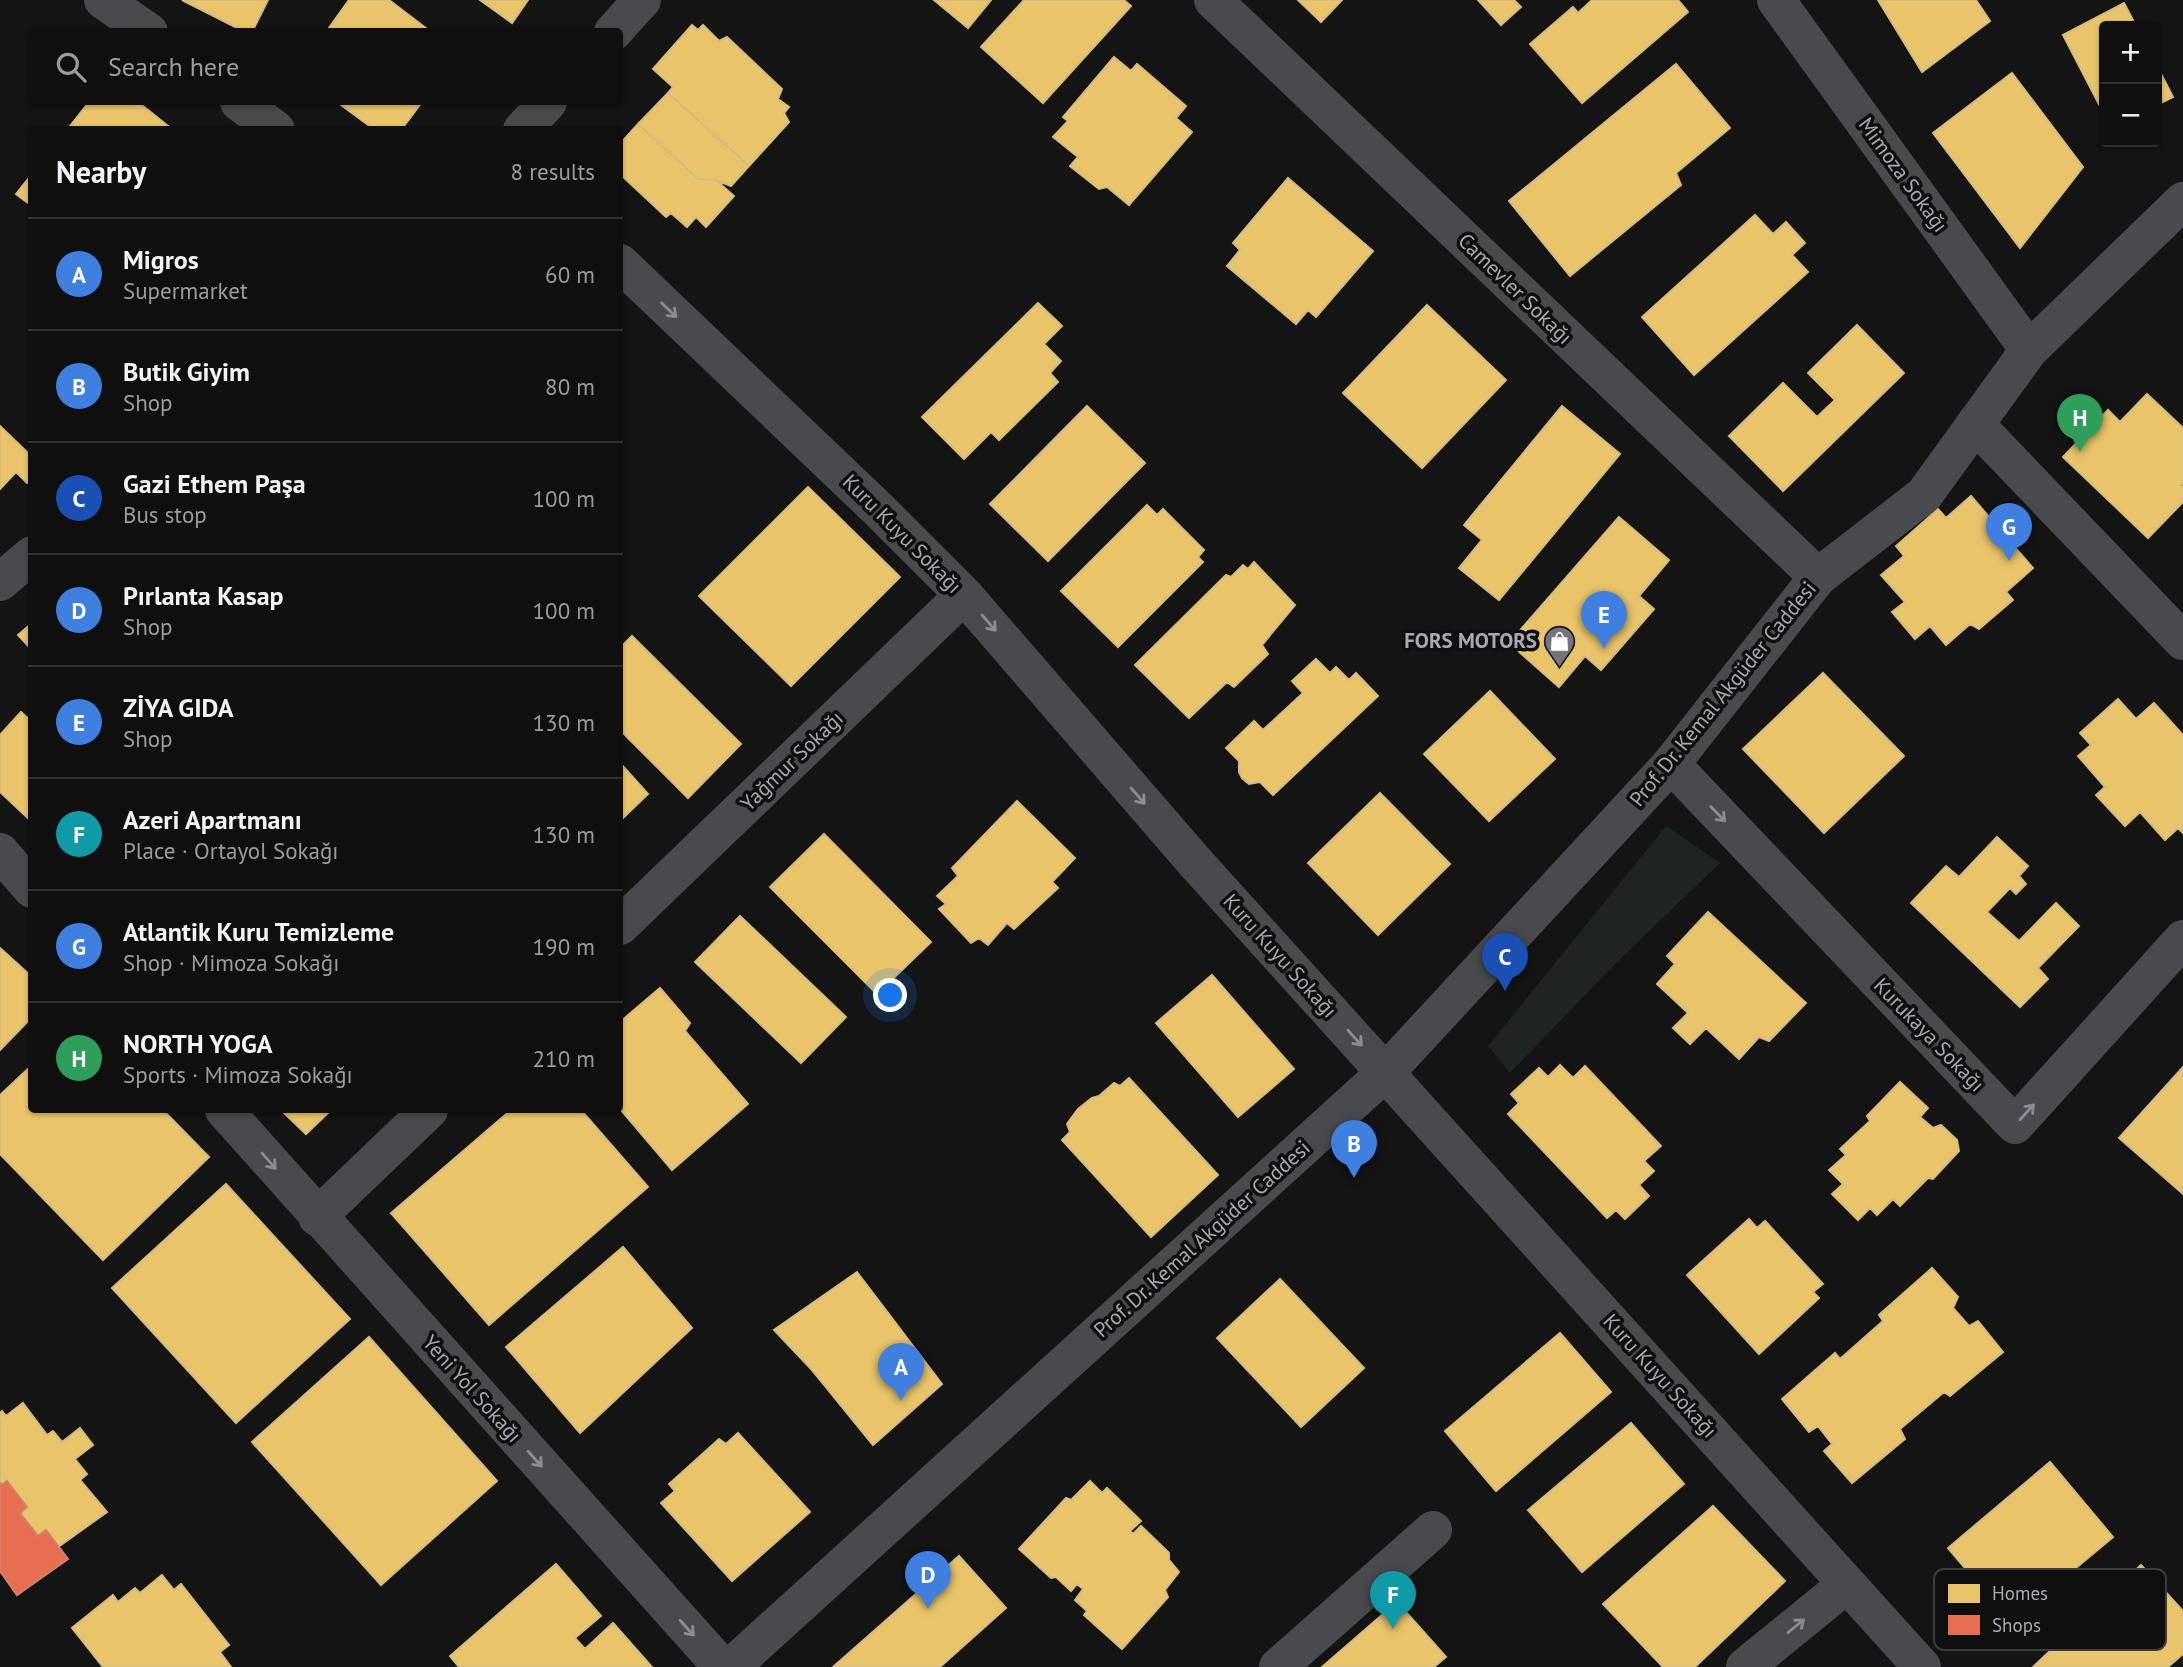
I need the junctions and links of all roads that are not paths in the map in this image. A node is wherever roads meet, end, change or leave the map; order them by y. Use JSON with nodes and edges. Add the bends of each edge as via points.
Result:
{"nodes":[{"id":1,"x":103,"y":0,"type":"edge"},
{"id":2,"x":642,"y":0,"type":"edge"},
{"id":3,"x":1213,"y":0,"type":"edge"},
{"id":4,"x":1776,"y":0,"type":"edge"},
{"id":5,"x":143,"y":28,"type":"edge"},
{"id":6,"x":617,"y":28,"type":"edge"},
{"id":7,"x":243,"y":105,"type":"edge"},
{"id":8,"x":545,"y":105,"type":"edge"},
{"id":9,"x":271,"y":126,"type":"edge"},
{"id":10,"x":526,"y":126,"type":"edge"},
{"id":11,"x":2183,"y":201,"type":"edge"},
{"id":12,"x":623,"y":266,"type":"edge"},
{"id":13,"x":2029,"y":350,"type":"junction"},
{"id":14,"x":1975,"y":424,"type":"junction"},
{"id":15,"x":28,"y":558,"type":"edge"},
{"id":16,"x":1818,"y":578,"type":"junction"},
{"id":17,"x":0,"y":582,"type":"edge"},
{"id":18,"x":964,"y":595,"type":"junction"},
{"id":19,"x":2183,"y":641,"type":"edge"},
{"id":20,"x":1671,"y":764,"type":"junction"},
{"id":21,"x":0,"y":852,"type":"edge"},
{"id":22,"x":28,"y":884,"type":"edge"},
{"id":23,"x":623,"y":923,"type":"edge"},
{"id":24,"x":2183,"y":939,"type":"edge"},
{"id":25,"x":1386,"y":1072,"type":"junction"},
{"id":26,"x":227,"y":1113,"type":"edge"},
{"id":27,"x":426,"y":1113,"type":"edge"},
{"id":28,"x":317,"y":1216,"type":"junction"},
{"id":29,"x":1433,"y":1530,"type":"dead end"},
{"id":30,"x":1847,"y":1584,"type":"junction"},
{"id":31,"x":722,"y":1667,"type":"edge"},
{"id":32,"x":731,"y":1667,"type":"edge"},
{"id":33,"x":1278,"y":1667,"type":"edge"},
{"id":34,"x":1745,"y":1667,"type":"edge"},
{"id":35,"x":1922,"y":1667,"type":"edge"}],
"edges":[{"from":1,"to":5,"type":"street"},
{"from":2,"to":6,"type":"street"},
{"from":3,"to":16,"type":"street","name":"Camevler Sokağı"},
{"from":4,"to":13,"type":"street","name":"Mimoza Sokağı"},
{"from":7,"to":9,"type":"street"},
{"from":8,"to":10,"type":"street"},
{"from":11,"to":13,"type":"street","name":"Prof. Dr. Kemal Akgüder Caddesi"},
{"from":12,"to":18,"type":"street","name":"Kuru Kuyu Sokağı","one_way":true},
{"from":13,"to":14,"type":"street","name":"Prof. Dr. Kemal Akgüder Caddesi"},
{"from":14,"to":16,"type":"street","name":"Prof. Dr. Kemal Akgüder Caddesi","via":[[1924,495]]},
{"from":14,"to":19,"type":"street"},
{"from":15,"to":17,"type":"street"},
{"from":16,"to":20,"type":"street","name":"Prof. Dr. Kemal Akgüder Caddesi"},
{"from":18,"to":23,"type":"street","name":"Yağmur Sokağı"},
{"from":18,"to":25,"type":"street","name":"Kuru Kuyu Sokağı","one_way":true,"via":[[1194,861]]},
{"from":20,"to":24,"type":"street","name":"Kurukaya Sokağı","one_way":true,"via":[[2015,1125]]},
{"from":20,"to":25,"type":"street","name":"Prof. Dr. Kemal Akgüder Caddesi"},
{"from":21,"to":22,"type":"street"},
{"from":25,"to":30,"type":"street","name":"Kuru Kuyu Sokağı"},
{"from":25,"to":32,"type":"street","name":"Prof. Dr. Kemal Akgüder Caddesi"},
{"from":26,"to":28,"type":"street","name":"Yeni Yol Sokağı","one_way":true},
{"from":27,"to":28,"type":"street"},
{"from":28,"to":31,"type":"street","name":"Yeni Yol Sokağı","one_way":true},
{"from":29,"to":33,"type":"street"},
{"from":34,"to":30,"type":"street","one_way":true},
{"from":30,"to":35,"type":"street","name":"Kuru Kuyu Sokağı"}]}
